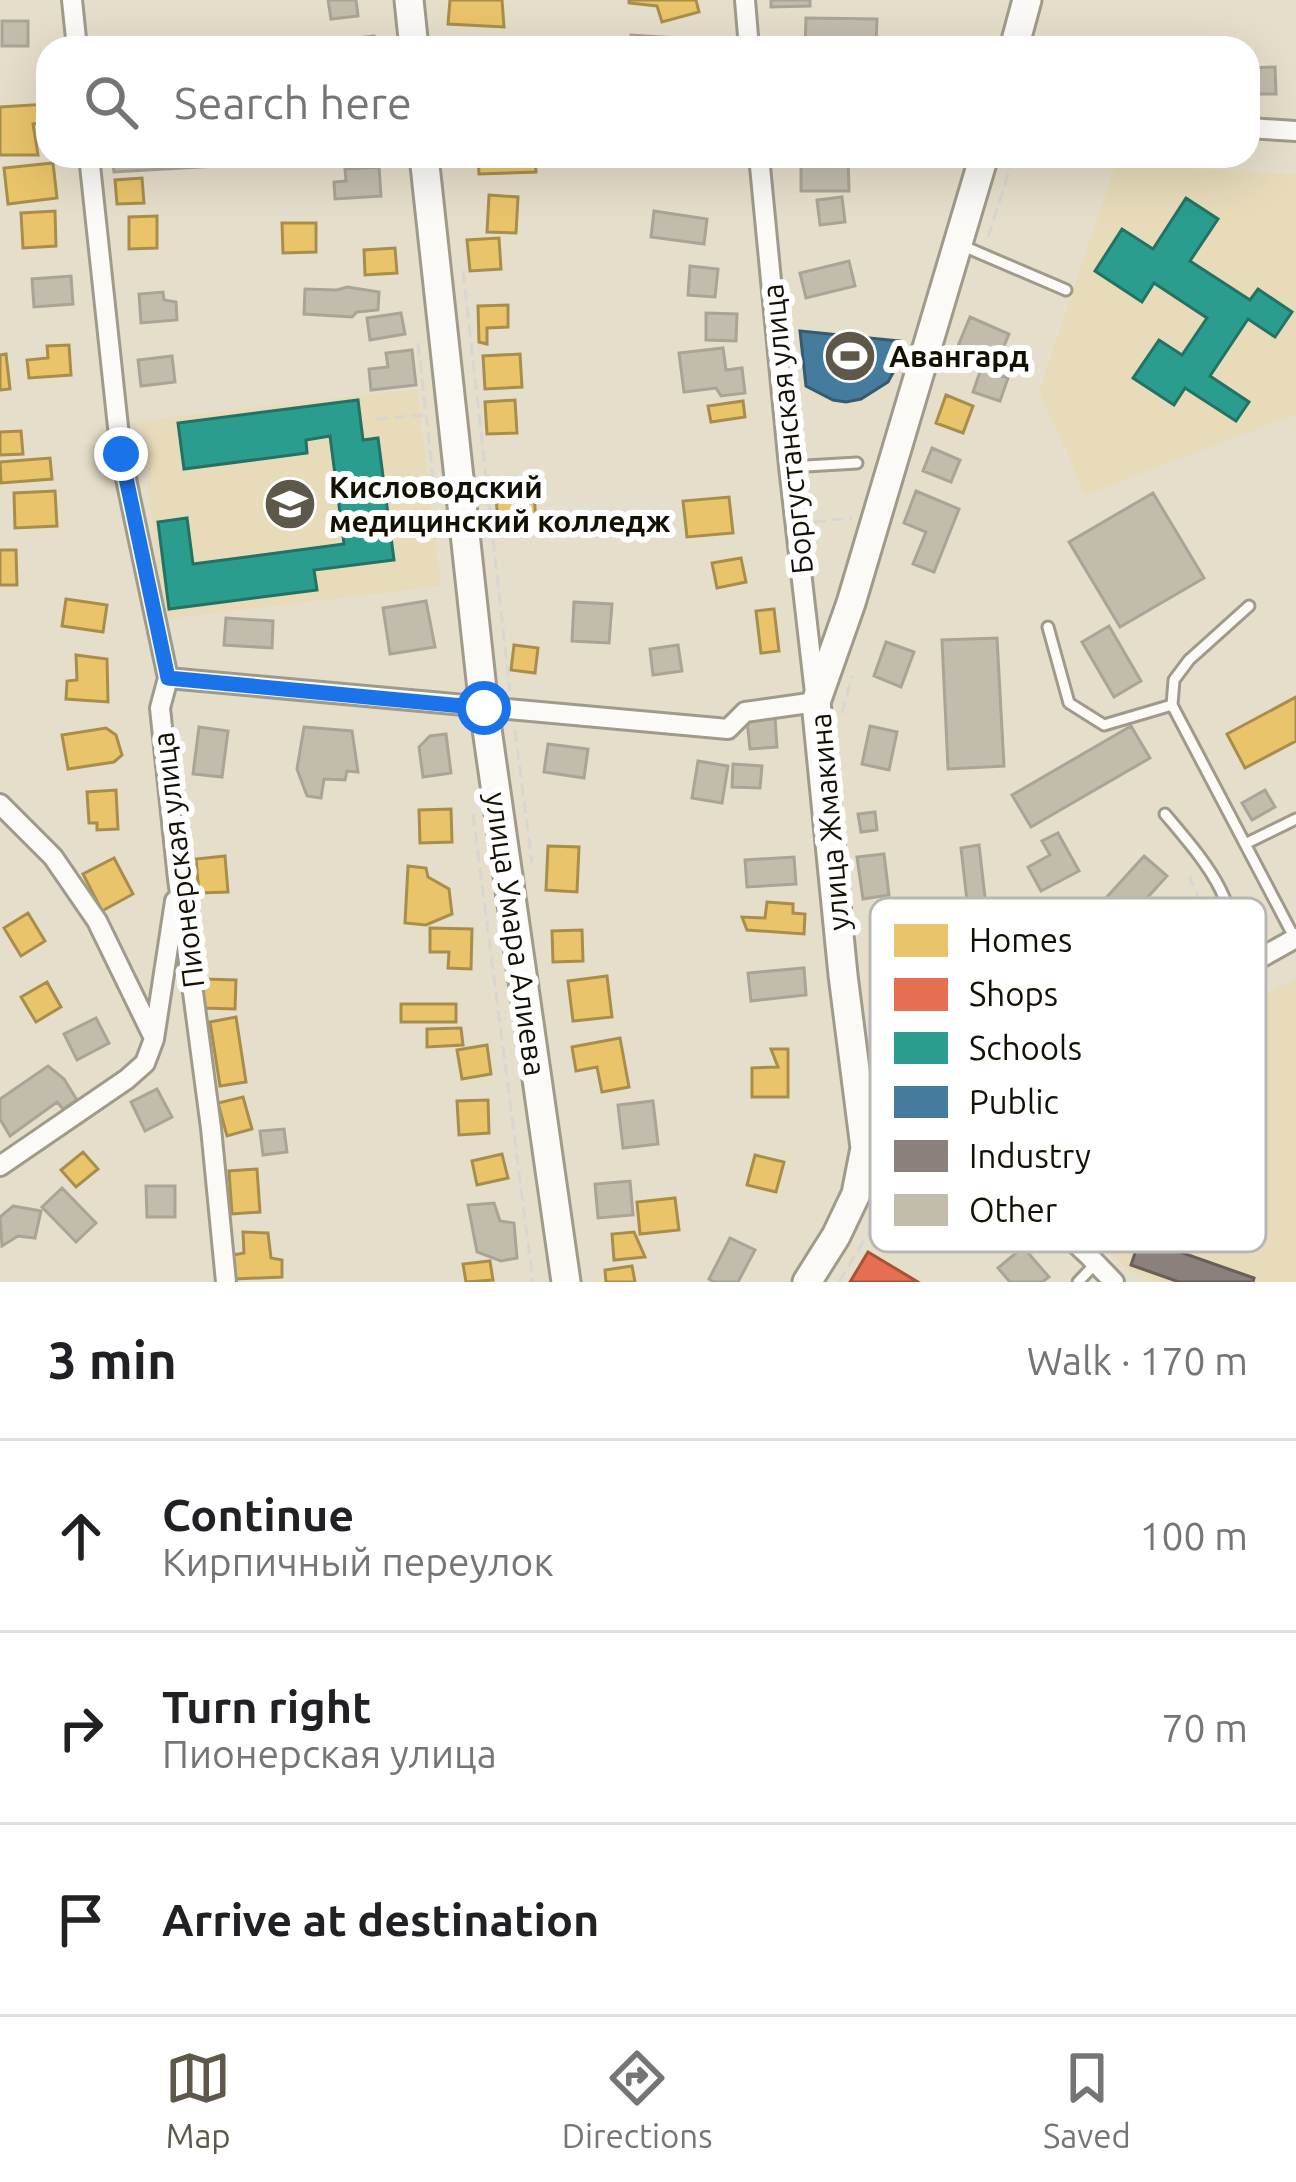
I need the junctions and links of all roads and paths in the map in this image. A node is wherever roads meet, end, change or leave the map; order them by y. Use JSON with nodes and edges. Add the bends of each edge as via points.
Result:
{"nodes":[{"id":1,"x":72,"y":0,"type":"edge"},
{"id":2,"x":409,"y":0,"type":"edge"},
{"id":3,"x":745,"y":0,"type":"edge"},
{"id":4,"x":1027,"y":0,"type":"edge"},
{"id":5,"x":76,"y":36,"type":"edge"},
{"id":6,"x":413,"y":36,"type":"edge"},
{"id":7,"x":748,"y":36,"type":"edge"},
{"id":8,"x":1017,"y":36,"type":"edge"},
{"id":9,"x":1260,"y":129,"type":"edge"},
{"id":10,"x":1296,"y":131,"type":"edge"},
{"id":11,"x":90,"y":168,"type":"edge"},
{"id":12,"x":425,"y":168,"type":"edge"},
{"id":13,"x":760,"y":168,"type":"edge"},
{"id":14,"x":982,"y":168,"type":"edge"},
{"id":15,"x":1008,"y":168,"type":"edge"},
{"id":16,"x":970,"y":248,"type":"junction"},
{"id":17,"x":1066,"y":290,"type":"dead end"},
{"id":18,"x":425,"y":414,"type":"dead end"},
{"id":19,"x":376,"y":419,"type":"dead end"},
{"id":20,"x":857,"y":463,"type":"dead end"},
{"id":21,"x":789,"y":467,"type":"junction"},
{"id":22,"x":862,"y":517,"type":"dead end"},
{"id":23,"x":814,"y":522,"type":"dead end"},
{"id":24,"x":1249,"y":606,"type":"dead end"},
{"id":25,"x":1048,"y":628,"type":"dead end"},
{"id":26,"x":1162,"y":668,"type":"dead end"},
{"id":27,"x":854,"y":673,"type":"dead end"},
{"id":28,"x":168,"y":678,"type":"junction"},
{"id":29,"x":1174,"y":680,"type":"junction"},
{"id":30,"x":816,"y":701,"type":"junction"},
{"id":31,"x":1172,"y":705,"type":"junction"},
{"id":32,"x":484,"y":708,"type":"junction"},
{"id":33,"x":839,"y":724,"type":"dead end"},
{"id":34,"x":0,"y":804,"type":"edge"},
{"id":35,"x":1165,"y":814,"type":"dead end"},
{"id":36,"x":1296,"y":819,"type":"edge"},
{"id":37,"x":1245,"y":844,"type":"junction"},
{"id":38,"x":178,"y":879,"type":"junction"},
{"id":39,"x":1223,"y":898,"type":"edge"},
{"id":40,"x":1295,"y":939,"type":"edge"},
{"id":41,"x":1266,"y":955,"type":"edge"},
{"id":42,"x":154,"y":1039,"type":"junction"},
{"id":43,"x":870,"y":1147,"type":"edge"},
{"id":44,"x":865,"y":1148,"type":"junction"},
{"id":45,"x":0,"y":1166,"type":"edge"},
{"id":46,"x":868,"y":1219,"type":"dead end"},
{"id":47,"x":1085,"y":1252,"type":"edge"},
{"id":48,"x":1096,"y":1252,"type":"edge"},
{"id":49,"x":1092,"y":1259,"type":"junction"},
{"id":50,"x":226,"y":1282,"type":"edge"},
{"id":51,"x":566,"y":1282,"type":"edge"},
{"id":52,"x":807,"y":1282,"type":"edge"},
{"id":53,"x":839,"y":1282,"type":"edge"},
{"id":54,"x":1078,"y":1282,"type":"edge"},
{"id":55,"x":1114,"y":1282,"type":"edge"}],
"edges":[{"from":1,"to":5,"type":"street"},
{"from":2,"to":6,"type":"street"},
{"from":3,"to":7,"type":"street"},
{"from":4,"to":8,"type":"street"},
{"from":9,"to":10,"type":"street"},
{"from":11,"to":28,"type":"street","name":"Пионерская улица","via":[[121,454]]},
{"from":12,"to":32,"type":"street","name":"улица Умара Алиева"},
{"from":13,"to":21,"type":"street","name":"Боргустанская улица"},
{"from":14,"to":16,"type":"street","name":"улица Жмакина"},
{"from":15,"to":16,"type":"path"},
{"from":16,"to":17,"type":"lane"},
{"from":16,"to":30,"type":"street","name":"улица Жмакина"},
{"from":18,"to":19,"type":"path"},
{"from":20,"to":21,"type":"lane"},
{"from":21,"to":30,"type":"street","name":"Боргустанская улица"},
{"from":22,"to":23,"type":"path"},
{"from":24,"to":29,"type":"lane"},
{"from":25,"to":31,"type":"lane","via":[[1070,703],[1104,725]]},
{"from":26,"to":29,"type":"lane"},
{"from":27,"to":33,"type":"path"},
{"from":28,"to":32,"type":"street"},
{"from":28,"to":38,"type":"street","name":"Пионерская улица","via":[[160,708]]},
{"from":29,"to":31,"type":"lane"},
{"from":30,"to":32,"type":"street","via":[[745,712],[728,729]]},
{"from":30,"to":44,"type":"street","name":"улица Жмакина"},
{"from":31,"to":37,"type":"lane"},
{"from":32,"to":51,"type":"street","name":"улица Умара Алиева"},
{"from":34,"to":42,"type":"street","via":[[53,856],[97,920]]},
{"from":35,"to":39,"type":"lane","via":[[1207,863]]},
{"from":36,"to":37,"type":"lane"},
{"from":37,"to":40,"type":"lane"},
{"from":38,"to":42,"type":"street"},
{"from":38,"to":50,"type":"street","name":"Пионерская улица"},
{"from":40,"to":41,"type":"street"},
{"from":42,"to":45,"type":"street","via":[[145,1064],[127,1079]]},
{"from":43,"to":44,"type":"street"},
{"from":44,"to":52,"type":"street","name":"улица Жмакина","via":[[856,1194]]},
{"from":46,"to":53,"type":"path","via":[[870,1231]]},
{"from":47,"to":49,"type":"street"},
{"from":48,"to":49,"type":"lane"},
{"from":49,"to":54,"type":"lane"},
{"from":49,"to":55,"type":"street"}]}
